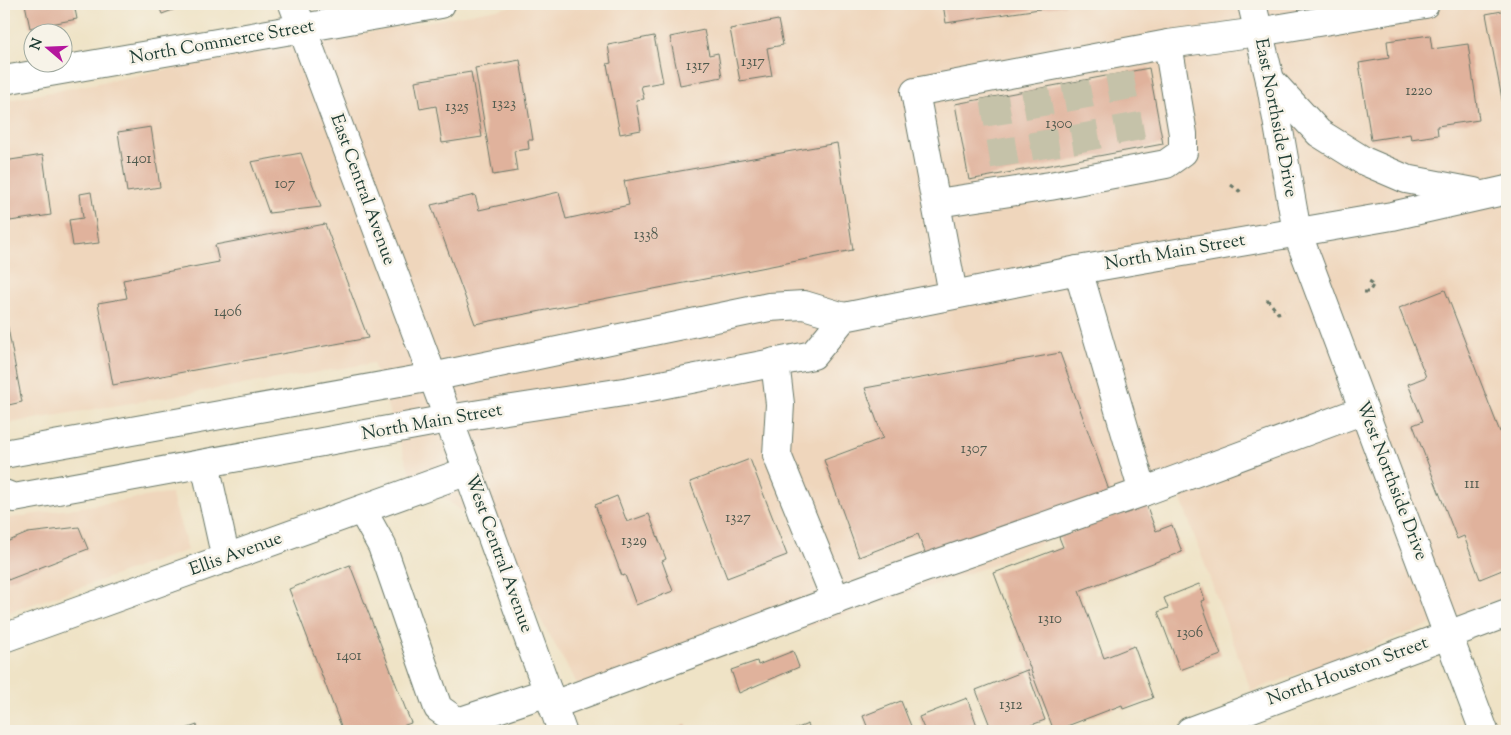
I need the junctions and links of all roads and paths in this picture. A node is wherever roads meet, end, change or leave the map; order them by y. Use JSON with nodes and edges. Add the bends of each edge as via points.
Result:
{"nodes":[{"id":1,"x":293,"y":4,"type":"edge"},
{"id":2,"x":441,"y":4,"type":"edge"},
{"id":3,"x":1252,"y":4,"type":"edge"},
{"id":4,"x":1426,"y":4,"type":"edge"},
{"id":5,"x":1350,"y":10,"type":"edge"},
{"id":6,"x":302,"y":29,"type":"junction"},
{"id":7,"x":1258,"y":32,"type":"junction"},
{"id":8,"x":1168,"y":44,"type":"junction"},
{"id":9,"x":4,"y":80,"type":"edge"},
{"id":10,"x":1270,"y":80,"type":"junction"},
{"id":11,"x":1231,"y":185,"type":"dead end"},
{"id":12,"x":1242,"y":188,"type":"dead end"},
{"id":13,"x":1496,"y":192,"type":"edge"},
{"id":14,"x":937,"y":203,"type":"junction"},
{"id":15,"x":1297,"y":232,"type":"junction"},
{"id":16,"x":1078,"y":270,"type":"junction"},
{"id":17,"x":1369,"y":281,"type":"dead end"},
{"id":18,"x":1364,"y":292,"type":"dead end"},
{"id":19,"x":953,"y":294,"type":"junction"},
{"id":20,"x":1267,"y":299,"type":"dead end"},
{"id":21,"x":1284,"y":311,"type":"dead end"},
{"id":22,"x":844,"y":317,"type":"junction"},
{"id":23,"x":775,"y":362,"type":"junction"},
{"id":24,"x":432,"y":377,"type":"junction"},
{"id":25,"x":1364,"y":410,"type":"junction"},
{"id":26,"x":448,"y":419,"type":"junction"},
{"id":27,"x":4,"y":454,"type":"edge"},
{"id":28,"x":205,"y":464,"type":"junction"},
{"id":29,"x":468,"y":471,"type":"junction"},
{"id":30,"x":1142,"y":492,"type":"junction"},
{"id":31,"x":4,"y":494,"type":"edge"},
{"id":32,"x":362,"y":510,"type":"junction"},
{"id":33,"x":226,"y":559,"type":"junction"},
{"id":34,"x":836,"y":600,"type":"junction"},
{"id":35,"x":1507,"y":613,"type":"edge"},
{"id":36,"x":1449,"y":635,"type":"junction"},
{"id":37,"x":4,"y":638,"type":"edge"},
{"id":38,"x":551,"y":699,"type":"junction"},
{"id":39,"x":562,"y":731,"type":"edge"},
{"id":40,"x":1190,"y":731,"type":"edge"},
{"id":41,"x":1484,"y":731,"type":"edge"}],
"edges":[{"from":1,"to":6,"type":"main road","name":"East Central Avenue"},
{"from":2,"to":6,"type":"main road","name":"North Commerce Street"},
{"from":3,"to":7,"type":"main road","name":"East Northside Drive"},
{"from":4,"to":5,"type":"main road"},
{"from":5,"to":7,"type":"main road"},
{"from":6,"to":9,"type":"main road","name":"North Commerce Street"},
{"from":6,"to":24,"type":"main road","name":"East Central Avenue"},
{"from":7,"to":8,"type":"main road"},
{"from":7,"to":10,"type":"main road","name":"East Northside Drive"},
{"from":8,"to":14,"type":"main road","via":[[1183,152],[1166,164],[1135,159],[1009,182]]},
{"from":8,"to":14,"type":"main road","via":[[1117,64],[1034,80],[992,87],[916,92]]},
{"from":10,"to":13,"type":"main road","via":[[1319,133],[1364,161],[1406,180]]},
{"from":10,"to":15,"type":"main road","name":"East Northside Drive"},
{"from":11,"to":12,"type":"path","via":[[1239,191]]},
{"from":13,"to":15,"type":"main road","name":"North Main Street","via":[[1392,216]]},
{"from":14,"to":19,"type":"main road"},
{"from":15,"to":16,"type":"main road","name":"North Main Street"},
{"from":15,"to":25,"type":"main road","name":"West Northside Drive"},
{"from":16,"to":19,"type":"main road","name":"North Main Street"},
{"from":16,"to":30,"type":"main road"},
{"from":17,"to":18,"type":"path","via":[[1374,284]]},
{"from":19,"to":22,"type":"main road","name":"North Main Street"},
{"from":20,"to":21,"type":"path","via":[[1278,312]]},
{"from":22,"to":23,"type":"main road","name":"North Main Street","via":[[813,354]]},
{"from":22,"to":24,"type":"main road","name":"North Main Street","via":[[804,305],[769,307]]},
{"from":23,"to":26,"type":"main road","name":"North Main Street","via":[[630,391]]},
{"from":23,"to":34,"type":"main road","via":[[780,404],[777,455]]},
{"from":24,"to":26,"type":"main road","name":"West Central Avenue"},
{"from":24,"to":27,"type":"main road","name":"North Main Street"},
{"from":25,"to":30,"type":"main road"},
{"from":25,"to":36,"type":"main road","name":"West Northside Drive"},
{"from":26,"to":28,"type":"main road","name":"North Main Street"},
{"from":26,"to":29,"type":"main road","name":"West Central Avenue"},
{"from":28,"to":31,"type":"main road","name":"North Main Street","via":[[14,498]]},
{"from":28,"to":33,"type":"main road"},
{"from":29,"to":32,"type":"main road","name":"Ellis Avenue"},
{"from":29,"to":38,"type":"main road","name":"West Central Avenue"},
{"from":30,"to":34,"type":"main road"},
{"from":32,"to":33,"type":"main road","name":"Ellis Avenue"},
{"from":32,"to":38,"type":"main road","via":[[382,546],[438,708],[458,722]]},
{"from":33,"to":37,"type":"main road","name":"Ellis Avenue"},
{"from":34,"to":38,"type":"main road"},
{"from":35,"to":36,"type":"main road","name":"North Houston Street"},
{"from":36,"to":40,"type":"main road","name":"North Houston Street"},
{"from":36,"to":41,"type":"main road","name":"West Northside Drive"},
{"from":38,"to":39,"type":"main road","name":"West Central Avenue"}]}
